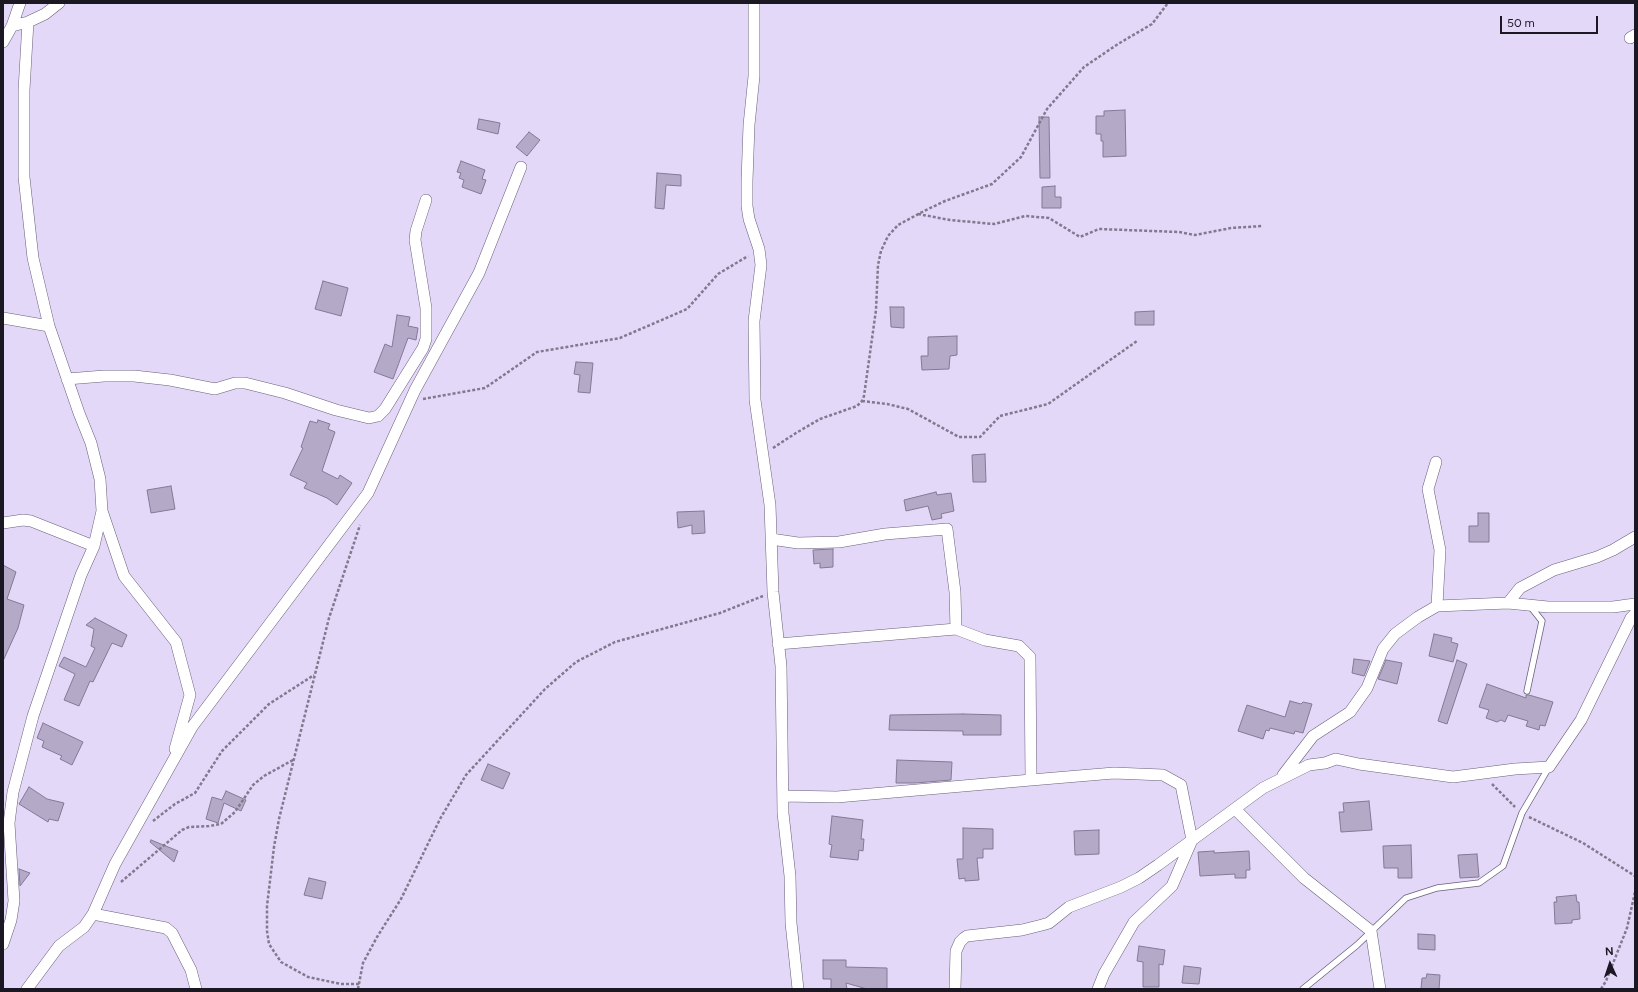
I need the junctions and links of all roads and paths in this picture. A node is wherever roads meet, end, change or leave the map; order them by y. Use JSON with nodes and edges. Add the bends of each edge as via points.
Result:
{"nodes":[{"id":1,"x":20,"y":3,"type":"edge"},
{"id":2,"x":59,"y":3,"type":"edge"},
{"id":3,"x":754,"y":3,"type":"edge"},
{"id":4,"x":1168,"y":3,"type":"edge"},
{"id":5,"x":28,"y":22,"type":"junction"},
{"id":6,"x":12,"y":26,"type":"junction"},
{"id":7,"x":3,"y":42,"type":"edge"},
{"id":8,"x":521,"y":167,"type":"dead end"},
{"id":9,"x":426,"y":200,"type":"dead end"},
{"id":10,"x":918,"y":214,"type":"junction"},
{"id":11,"x":1263,"y":226,"type":"dead end"},
{"id":12,"x":759,"y":250,"type":"junction"},
{"id":13,"x":3,"y":318,"type":"edge"},
{"id":14,"x":49,"y":326,"type":"junction"},
{"id":15,"x":1137,"y":341,"type":"dead end"},
{"id":16,"x":67,"y":379,"type":"junction"},
{"id":17,"x":411,"y":401,"type":"junction"},
{"id":18,"x":862,"y":401,"type":"junction"},
{"id":19,"x":763,"y":456,"type":"junction"},
{"id":20,"x":1436,"y":462,"type":"dead end"},
{"id":21,"x":102,"y":511,"type":"junction"},
{"id":22,"x":360,"y":522,"type":"dead end"},
{"id":23,"x":3,"y":523,"type":"edge"},
{"id":24,"x":1635,"y":537,"type":"edge"},
{"id":25,"x":771,"y":539,"type":"junction"},
{"id":26,"x":94,"y":546,"type":"junction"},
{"id":27,"x":773,"y":592,"type":"junction"},
{"id":28,"x":1508,"y":603,"type":"junction"},
{"id":29,"x":1528,"y":604,"type":"junction"},
{"id":30,"x":1635,"y":604,"type":"edge"},
{"id":31,"x":1437,"y":606,"type":"junction"},
{"id":32,"x":1635,"y":614,"type":"edge"},
{"id":33,"x":956,"y":629,"type":"junction"},
{"id":34,"x":778,"y":644,"type":"junction"},
{"id":35,"x":314,"y":674,"type":"junction"},
{"id":36,"x":1527,"y":691,"type":"dead end"},
{"id":37,"x":293,"y":760,"type":"junction"},
{"id":38,"x":171,"y":762,"type":"junction"},
{"id":39,"x":1549,"y":767,"type":"junction"},
{"id":40,"x":1481,"y":774,"type":"junction"},
{"id":41,"x":1280,"y":779,"type":"junction"},
{"id":42,"x":1031,"y":780,"type":"junction"},
{"id":43,"x":783,"y":796,"type":"junction"},
{"id":44,"x":1235,"y":808,"type":"junction"},
{"id":45,"x":1522,"y":813,"type":"junction"},
{"id":46,"x":152,"y":822,"type":"dead end"},
{"id":47,"x":1192,"y":840,"type":"junction"},
{"id":48,"x":1635,"y":876,"type":"edge"},
{"id":49,"x":119,"y":884,"type":"dead end"},
{"id":50,"x":1635,"y":892,"type":"edge"},
{"id":51,"x":3,"y":893,"type":"edge"},
{"id":52,"x":14,"y":901,"type":"junction"},
{"id":53,"x":93,"y":914,"type":"junction"},
{"id":54,"x":1371,"y":931,"type":"junction"},
{"id":55,"x":3,"y":944,"type":"edge"},
{"id":56,"x":359,"y":984,"type":"junction"},
{"id":57,"x":27,"y":989,"type":"edge"},
{"id":58,"x":196,"y":989,"type":"edge"},
{"id":59,"x":358,"y":989,"type":"edge"},
{"id":60,"x":798,"y":989,"type":"edge"},
{"id":61,"x":955,"y":989,"type":"edge"},
{"id":62,"x":1098,"y":989,"type":"edge"},
{"id":63,"x":1303,"y":989,"type":"edge"},
{"id":64,"x":1380,"y":989,"type":"edge"},
{"id":65,"x":1601,"y":989,"type":"edge"}],
"edges":[{"from":1,"to":6,"type":"street"},
{"from":2,"to":5,"type":"street","via":[[45,14]]},
{"from":3,"to":12,"type":"street","via":[[754,76],[749,125],[747,206]]},
{"from":4,"to":10,"type":"path","via":[[1152,24],[1084,67],[1047,109],[1021,157],[992,184]]},
{"from":5,"to":6,"type":"street"},
{"from":5,"to":14,"type":"street","via":[[24,90],[24,177],[33,258]]},
{"from":6,"to":7,"type":"street"},
{"from":8,"to":17,"type":"street","via":[[479,273]]},
{"from":9,"to":16,"type":"street","via":[[415,240],[426,308],[426,339],[385,410],[378,416],[369,418],[336,410],[245,383],[215,389],[134,376]]},
{"from":10,"to":11,"type":"path","via":[[994,224],[1025,216],[1049,218],[1080,236],[1099,229],[1195,235],[1231,228]]},
{"from":10,"to":18,"type":"path","via":[[898,225],[888,236],[881,251],[876,310]]},
{"from":12,"to":17,"type":"path","via":[[718,274],[687,309],[620,338],[537,352],[484,388]]},
{"from":12,"to":19,"type":"street","via":[[761,264],[754,321],[755,400]]},
{"from":13,"to":14,"type":"street"},
{"from":14,"to":16,"type":"street"},
{"from":15,"to":18,"type":"path","via":[[1048,404],[1000,416],[980,436],[959,437],[908,409]]},
{"from":16,"to":21,"type":"street","via":[[91,443],[100,479]]},
{"from":17,"to":38,"type":"street","via":[[368,494],[192,727]]},
{"from":18,"to":19,"type":"path","via":[[857,406],[820,419],[796,432]]},
{"from":19,"to":25,"type":"street","via":[[770,505]]},
{"from":20,"to":31,"type":"street","via":[[1428,489],[1440,550]]},
{"from":21,"to":26,"type":"street"},
{"from":21,"to":38,"type":"street","via":[[124,576],[176,642],[190,695]]},
{"from":22,"to":35,"type":"path"},
{"from":23,"to":26,"type":"street","via":[[31,521]]},
{"from":24,"to":28,"type":"street","via":[[1597,557],[1554,570],[1520,588]]},
{"from":25,"to":27,"type":"street"},
{"from":25,"to":33,"type":"street","via":[[798,543],[839,542],[885,534],[947,529],[955,592]]},
{"from":26,"to":52,"type":"street","via":[[81,575],[33,716],[13,792],[9,823]]},
{"from":27,"to":34,"type":"street"},
{"from":27,"to":56,"type":"path","via":[[720,613],[615,642],[576,662],[545,689],[466,775],[437,825],[401,898],[366,956]]},
{"from":28,"to":29,"type":"street"},
{"from":28,"to":31,"type":"street"},
{"from":29,"to":30,"type":"street","via":[[1548,607],[1613,607]]},
{"from":29,"to":36,"type":"lane","via":[[1542,621]]},
{"from":31,"to":41,"type":"street","via":[[1395,634],[1383,649],[1367,688],[1350,712],[1313,736]]},
{"from":32,"to":39,"type":"street","via":[[1581,720]]},
{"from":33,"to":34,"type":"street"},
{"from":33,"to":42,"type":"street","via":[[985,640],[1019,646],[1030,656]]},
{"from":34,"to":43,"type":"street","via":[[781,666]]},
{"from":35,"to":37,"type":"path"},
{"from":35,"to":46,"type":"path","via":[[269,704],[222,751],[194,793]]},
{"from":37,"to":49,"type":"path","via":[[253,785],[236,812],[221,824],[182,830]]},
{"from":37,"to":56,"type":"path","via":[[274,847],[267,906],[269,944],[280,962],[308,977],[341,984]]},
{"from":38,"to":53,"type":"street","via":[[115,864]]},
{"from":39,"to":40,"type":"street"},
{"from":39,"to":45,"type":"lane"},
{"from":40,"to":41,"type":"street","via":[[1453,777],[1336,759],[1309,765]]},
{"from":40,"to":45,"type":"path"},
{"from":41,"to":44,"type":"street"},
{"from":42,"to":43,"type":"street","via":[[837,797]]},
{"from":42,"to":47,"type":"street","via":[[1114,773],[1163,775],[1181,785]]},
{"from":43,"to":60,"type":"street"},
{"from":44,"to":47,"type":"street"},
{"from":44,"to":54,"type":"street","via":[[1304,878]]},
{"from":45,"to":48,"type":"path","via":[[1583,843]]},
{"from":45,"to":54,"type":"lane","via":[[1504,866],[1479,883],[1437,888],[1406,898]]},
{"from":47,"to":61,"type":"street","via":[[1139,878],[1069,907],[1049,923],[1022,930],[964,938],[956,951]]},
{"from":47,"to":62,"type":"street","via":[[1172,886],[1134,922]]},
{"from":50,"to":65,"type":"path","via":[[1627,928]]},
{"from":51,"to":52,"type":"street"},
{"from":52,"to":55,"type":"street"},
{"from":53,"to":57,"type":"street","via":[[84,927],[59,946]]},
{"from":53,"to":58,"type":"street","via":[[166,928],[172,933],[191,970]]},
{"from":54,"to":63,"type":"lane"},
{"from":54,"to":64,"type":"street"},
{"from":56,"to":59,"type":"path"}]}
